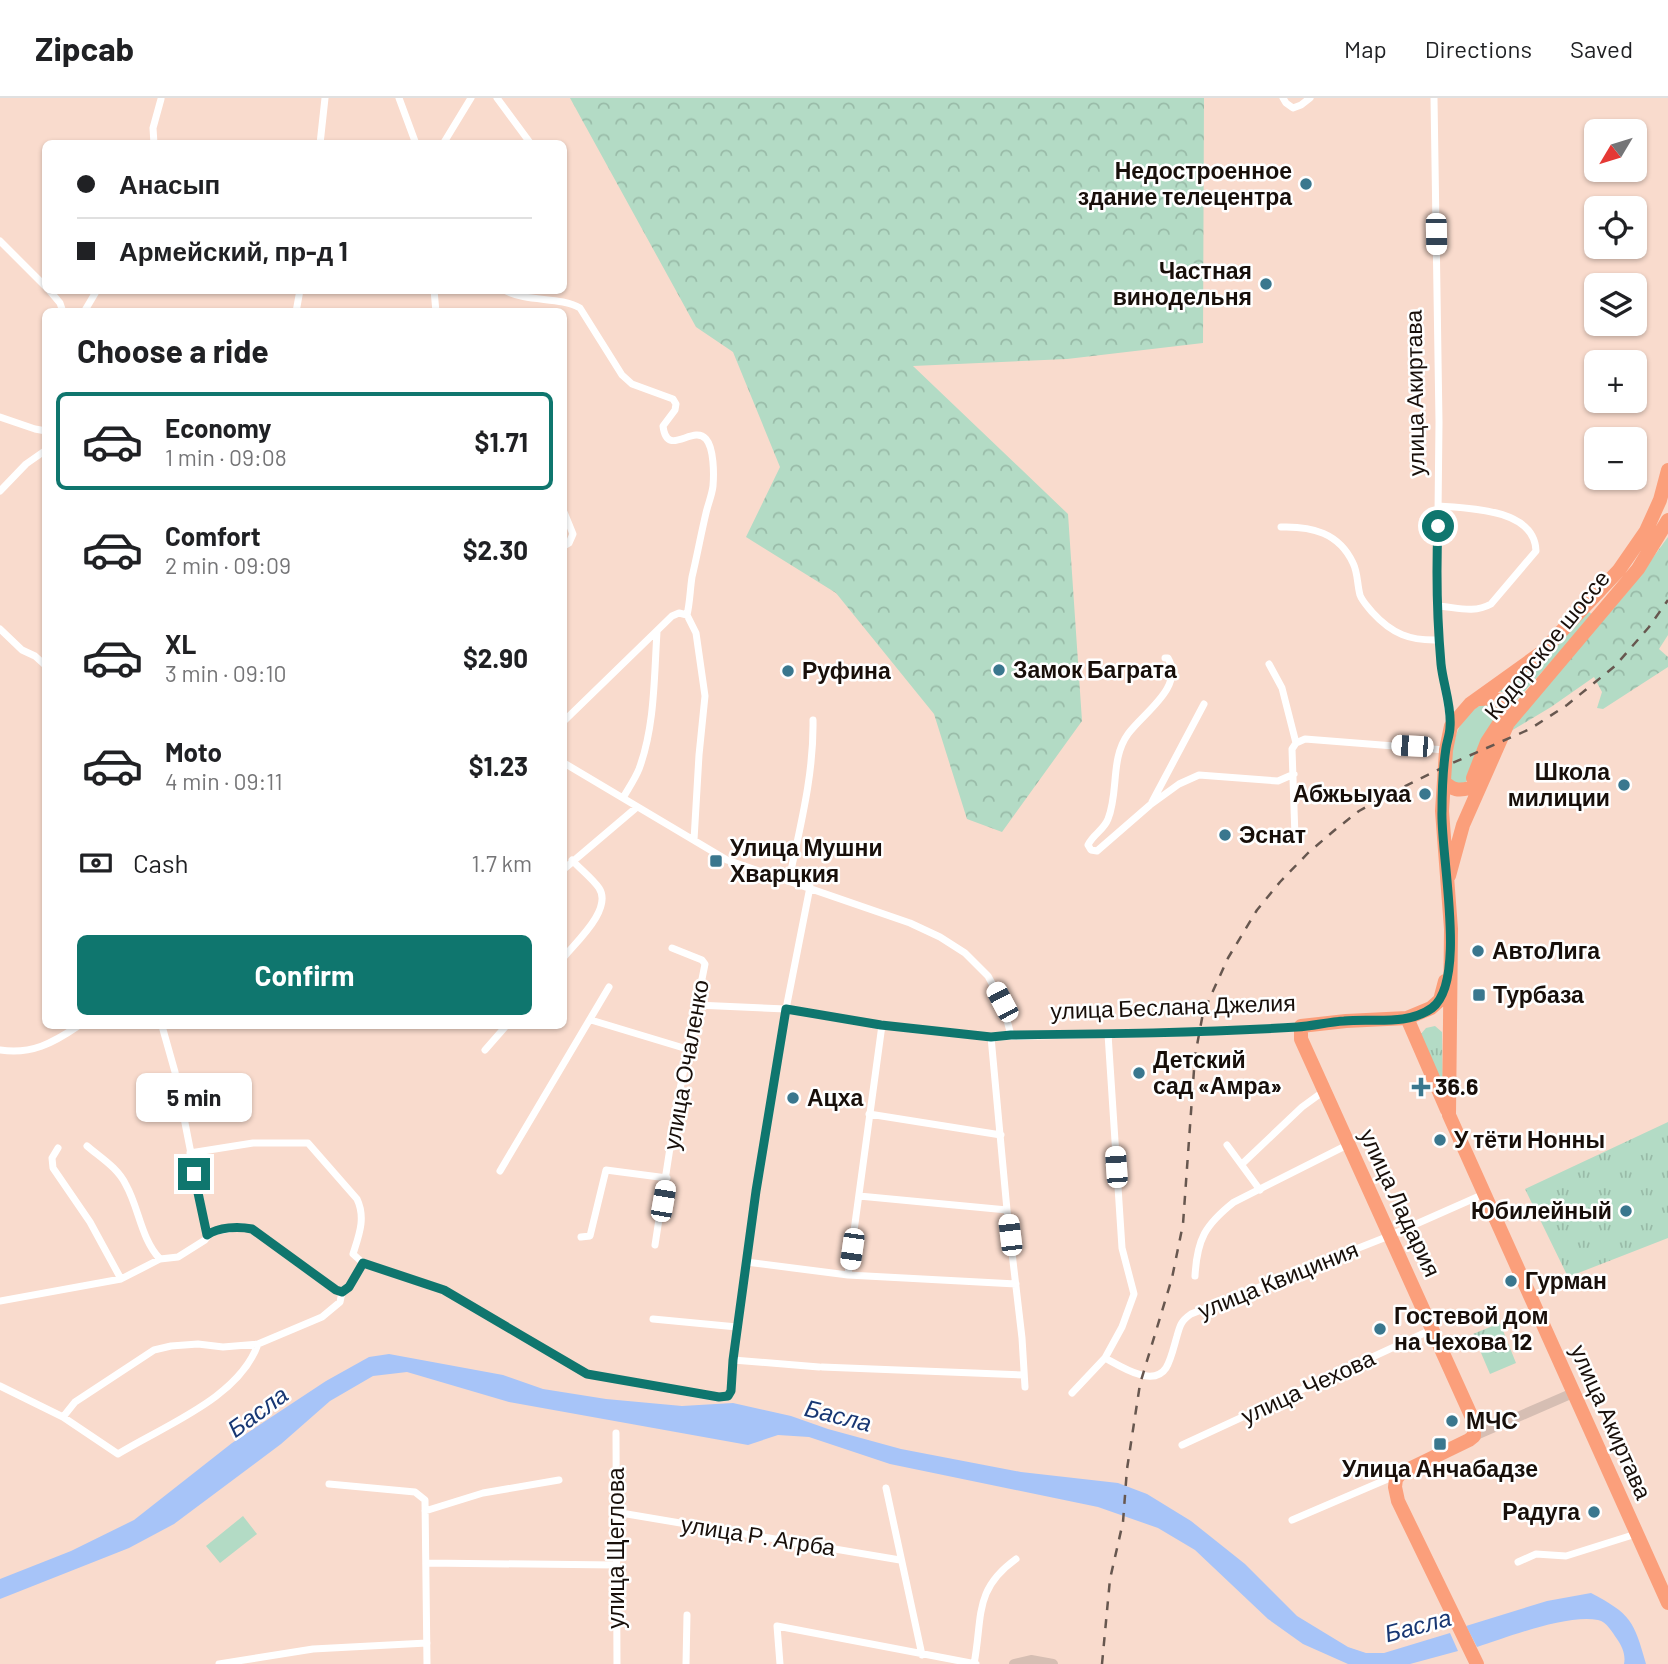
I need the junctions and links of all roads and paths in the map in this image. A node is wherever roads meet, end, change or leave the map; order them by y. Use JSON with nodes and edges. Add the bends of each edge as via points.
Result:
{"nodes":[{"id":1,"x":325,"y":98,"type":"edge"},
{"id":2,"x":399,"y":98,"type":"edge"},
{"id":3,"x":471,"y":98,"type":"edge"},
{"id":4,"x":497,"y":98,"type":"edge"},
{"id":5,"x":1283,"y":98,"type":"edge"},
{"id":6,"x":1310,"y":98,"type":"edge"},
{"id":7,"x":1434,"y":98,"type":"edge"},
{"id":8,"x":160,"y":99,"type":"edge"},
{"id":9,"x":154,"y":140,"type":"edge"},
{"id":10,"x":320,"y":140,"type":"edge"},
{"id":11,"x":415,"y":140,"type":"edge"},
{"id":12,"x":445,"y":140,"type":"edge"},
{"id":13,"x":528,"y":140,"type":"edge"},
{"id":14,"x":0,"y":241,"type":"edge"},
{"id":15,"x":42,"y":284,"type":"edge"},
{"id":16,"x":52,"y":294,"type":"edge"},
{"id":17,"x":512,"y":294,"type":"edge"},
{"id":18,"x":62,"y":308,"type":"edge"},
{"id":19,"x":0,"y":417,"type":"edge"},
{"id":20,"x":42,"y":430,"type":"edge"},
{"id":21,"x":42,"y":453,"type":"edge"},
{"id":22,"x":1668,"y":470,"type":"edge"},
{"id":23,"x":0,"y":491,"type":"edge"},
{"id":24,"x":1439,"y":506,"type":"junction"},
{"id":25,"x":567,"y":519,"type":"edge"},
{"id":26,"x":1668,"y":520,"type":"edge"},
{"id":27,"x":1281,"y":527,"type":"dead end"},
{"id":28,"x":567,"y":544,"type":"edge"},
{"id":29,"x":1437,"y":606,"type":"junction"},
{"id":30,"x":687,"y":615,"type":"junction"},
{"id":31,"x":0,"y":629,"type":"edge"},
{"id":32,"x":657,"y":632,"type":"junction"},
{"id":33,"x":1439,"y":640,"type":"junction"},
{"id":34,"x":1165,"y":658,"type":"dead end"},
{"id":35,"x":42,"y":662,"type":"edge"},
{"id":36,"x":1269,"y":664,"type":"dead end"},
{"id":37,"x":1538,"y":687,"type":"junction"},
{"id":38,"x":1479,"y":699,"type":"junction"},
{"id":39,"x":1205,"y":704,"type":"dead end"},
{"id":40,"x":567,"y":718,"type":"edge"},
{"id":41,"x":1502,"y":719,"type":"junction"},
{"id":42,"x":813,"y":720,"type":"dead end"},
{"id":43,"x":1451,"y":726,"type":"junction"},
{"id":44,"x":1296,"y":743,"type":"junction"},
{"id":45,"x":1446,"y":750,"type":"junction"},
{"id":46,"x":567,"y":765,"type":"edge"},
{"id":47,"x":1294,"y":774,"type":"junction"},
{"id":48,"x":1444,"y":782,"type":"junction"},
{"id":49,"x":1469,"y":788,"type":"junction"},
{"id":50,"x":623,"y":798,"type":"junction"},
{"id":51,"x":1150,"y":805,"type":"junction"},
{"id":52,"x":637,"y":807,"type":"junction"},
{"id":53,"x":1461,"y":834,"type":"junction"},
{"id":54,"x":1294,"y":837,"type":"dead end"},
{"id":55,"x":694,"y":840,"type":"junction"},
{"id":56,"x":572,"y":860,"type":"junction"},
{"id":57,"x":567,"y":866,"type":"edge"},
{"id":58,"x":789,"y":880,"type":"junction"},
{"id":59,"x":1448,"y":884,"type":"junction"},
{"id":60,"x":810,"y":887,"type":"junction"},
{"id":61,"x":672,"y":948,"type":"dead end"},
{"id":62,"x":567,"y":953,"type":"edge"},
{"id":63,"x":1450,"y":967,"type":"junction"},
{"id":64,"x":609,"y":987,"type":"dead end"},
{"id":65,"x":696,"y":1005,"type":"junction"},
{"id":66,"x":786,"y":1009,"type":"junction"},
{"id":67,"x":1407,"y":1018,"type":"junction"},
{"id":68,"x":591,"y":1020,"type":"junction"},
{"id":69,"x":881,"y":1025,"type":"junction"},
{"id":70,"x":1301,"y":1026,"type":"junction"},
{"id":71,"x":74,"y":1029,"type":"edge"},
{"id":72,"x":163,"y":1029,"type":"edge"},
{"id":73,"x":503,"y":1029,"type":"edge"},
{"id":74,"x":1108,"y":1034,"type":"junction"},
{"id":75,"x":1011,"y":1035,"type":"junction"},
{"id":76,"x":991,"y":1037,"type":"junction"},
{"id":77,"x":687,"y":1049,"type":"junction"},
{"id":78,"x":0,"y":1050,"type":"edge"},
{"id":79,"x":485,"y":1051,"type":"dead end"},
{"id":80,"x":1324,"y":1091,"type":"junction"},
{"id":81,"x":869,"y":1114,"type":"junction"},
{"id":82,"x":1449,"y":1115,"type":"junction"},
{"id":83,"x":1001,"y":1135,"type":"junction"},
{"id":84,"x":1227,"y":1145,"type":"dead end"},
{"id":85,"x":1347,"y":1145,"type":"junction"},
{"id":86,"x":87,"y":1146,"type":"dead end"},
{"id":87,"x":58,"y":1148,"type":"dead end"},
{"id":88,"x":190,"y":1153,"type":"junction"},
{"id":89,"x":1242,"y":1164,"type":"junction"},
{"id":90,"x":500,"y":1171,"type":"dead end"},
{"id":91,"x":667,"y":1178,"type":"junction"},
{"id":92,"x":1260,"y":1190,"type":"junction"},
{"id":93,"x":1485,"y":1194,"type":"junction"},
{"id":94,"x":859,"y":1196,"type":"junction"},
{"id":95,"x":1007,"y":1210,"type":"junction"},
{"id":96,"x":207,"y":1235,"type":"junction"},
{"id":97,"x":1389,"y":1236,"type":"junction"},
{"id":98,"x":581,"y":1237,"type":"dead end"},
{"id":99,"x":655,"y":1245,"type":"dead end"},
{"id":100,"x":160,"y":1259,"type":"junction"},
{"id":101,"x":746,"y":1262,"type":"junction"},
{"id":102,"x":363,"y":1263,"type":"junction"},
{"id":103,"x":848,"y":1275,"type":"junction"},
{"id":104,"x":1195,"y":1276,"type":"dead end"},
{"id":105,"x":121,"y":1279,"type":"junction"},
{"id":106,"x":1016,"y":1284,"type":"junction"},
{"id":107,"x":342,"y":1292,"type":"junction"},
{"id":108,"x":0,"y":1301,"type":"edge"},
{"id":109,"x":653,"y":1319,"type":"dead end"},
{"id":110,"x":737,"y":1327,"type":"junction"},
{"id":111,"x":1433,"y":1329,"type":"junction"},
{"id":112,"x":258,"y":1344,"type":"junction"},
{"id":113,"x":1105,"y":1358,"type":"junction"},
{"id":114,"x":733,"y":1360,"type":"junction"},
{"id":115,"x":1023,"y":1375,"type":"junction"},
{"id":116,"x":0,"y":1385,"type":"edge"},
{"id":117,"x":1025,"y":1387,"type":"dead end"},
{"id":118,"x":1072,"y":1393,"type":"dead end"},
{"id":119,"x":1573,"y":1393,"type":"junction"},
{"id":120,"x":63,"y":1418,"type":"junction"},
{"id":121,"x":616,"y":1433,"type":"dead end"},
{"id":122,"x":1474,"y":1436,"type":"junction"},
{"id":123,"x":1182,"y":1445,"type":"dead end"},
{"id":124,"x":1401,"y":1473,"type":"junction"},
{"id":125,"x":559,"y":1480,"type":"dead end"},
{"id":126,"x":329,"y":1484,"type":"dead end"},
{"id":127,"x":886,"y":1488,"type":"dead end"},
{"id":128,"x":425,"y":1511,"type":"junction"},
{"id":129,"x":615,"y":1512,"type":"junction"},
{"id":130,"x":1292,"y":1520,"type":"dead end"},
{"id":131,"x":1636,"y":1534,"type":"junction"},
{"id":132,"x":1016,"y":1559,"type":"dead end"},
{"id":133,"x":900,"y":1560,"type":"junction"},
{"id":134,"x":1518,"y":1562,"type":"dead end"},
{"id":135,"x":426,"y":1563,"type":"junction"},
{"id":136,"x":616,"y":1565,"type":"junction"},
{"id":137,"x":1668,"y":1604,"type":"edge"},
{"id":138,"x":687,"y":1615,"type":"dead end"},
{"id":139,"x":427,"y":1643,"type":"junction"},
{"id":140,"x":922,"y":1655,"type":"junction"},
{"id":141,"x":1475,"y":1662,"type":"edge"},
{"id":142,"x":219,"y":1664,"type":"edge"},
{"id":143,"x":427,"y":1664,"type":"edge"},
{"id":144,"x":617,"y":1664,"type":"edge"},
{"id":145,"x":686,"y":1664,"type":"edge"},
{"id":146,"x":780,"y":1664,"type":"edge"},
{"id":147,"x":975,"y":1664,"type":"edge"},
{"id":148,"x":1014,"y":1664,"type":"edge"},
{"id":149,"x":1053,"y":1664,"type":"edge"}],
"edges":[{"from":1,"to":10,"type":"street"},
{"from":2,"to":11,"type":"street"},
{"from":3,"to":12,"type":"street"},
{"from":4,"to":13,"type":"street"},
{"from":5,"to":6,"type":"street","via":[[1293,108]]},
{"from":7,"to":24,"type":"street","name":"улица Акиртава"},
{"from":8,"to":9,"type":"street"},
{"from":14,"to":15,"type":"street"},
{"from":16,"to":18,"type":"street"},
{"from":17,"to":30,"type":"street","via":[[580,308],[622,375],[632,384],[673,399],[675,410],[663,426],[664,435],[674,441],[698,434],[708,442],[713,487]]},
{"from":19,"to":20,"type":"street"},
{"from":21,"to":23,"type":"street"},
{"from":22,"to":38,"type":"highway","name":"Кодорское шоссе","via":[[1646,531],[1619,570],[1541,653]]},
{"from":24,"to":29,"type":"street","name":"улица Акиртава"},
{"from":24,"to":29,"type":"street","via":[[1514,518],[1536,542],[1536,551],[1482,609]]},
{"from":25,"to":28,"type":"street","via":[[573,534]]},
{"from":26,"to":37,"type":"highway","name":"Кодорское шоссе","via":[[1638,569]]},
{"from":27,"to":33,"type":"street","via":[[1332,536],[1353,563],[1360,597],[1378,619],[1401,636]]},
{"from":29,"to":33,"type":"street","name":"улица Акиртава"},
{"from":30,"to":32,"type":"street","via":[[672,616]]},
{"from":30,"to":55,"type":"street","via":[[696,633],[705,696]]},
{"from":31,"to":35,"type":"street"},
{"from":32,"to":40,"type":"street"},
{"from":32,"to":50,"type":"street","via":[[648,738],[639,770]]},
{"from":33,"to":43,"type":"street","name":"улица Акиртава"},
{"from":34,"to":51,"type":"street","via":[[1173,667],[1166,692],[1125,738],[1110,814],[1102,830],[1091,838],[1091,850],[1097,851]]},
{"from":36,"to":44,"type":"street","via":[[1282,688]]},
{"from":37,"to":41,"type":"highway"},
{"from":37,"to":53,"type":"highway","name":"Кодорское шоссе","via":[[1504,730]]},
{"from":38,"to":41,"type":"highway","via":[[1503,702]]},
{"from":38,"to":43,"type":"highway","name":"Кодорское шоссе"},
{"from":39,"to":51,"type":"street"},
{"from":41,"to":49,"type":"highway","via":[[1487,741]]},
{"from":42,"to":58,"type":"street","via":[[807,796]]},
{"from":43,"to":45,"type":"highway","name":"улица Акиртава"},
{"from":44,"to":45,"type":"street","via":[[1305,739]]},
{"from":44,"to":47,"type":"street","via":[[1292,749]]},
{"from":45,"to":48,"type":"highway","name":"улица Акиртава"},
{"from":46,"to":50,"type":"street"},
{"from":47,"to":51,"type":"street","via":[[1278,781],[1199,775]]},
{"from":47,"to":54,"type":"street"},
{"from":48,"to":49,"type":"highway","via":[[1461,791]]},
{"from":48,"to":59,"type":"highway","name":"улица Акиртава","via":[[1442,831]]},
{"from":49,"to":53,"type":"highway"},
{"from":50,"to":52,"type":"street"},
{"from":52,"to":55,"type":"street"},
{"from":52,"to":56,"type":"street"},
{"from":53,"to":59,"type":"highway","name":"Кодорское шоссе"},
{"from":55,"to":58,"type":"street","via":[[727,860]]},
{"from":56,"to":57,"type":"street"},
{"from":56,"to":62,"type":"street","via":[[599,888],[602,906]]},
{"from":58,"to":60,"type":"street"},
{"from":59,"to":63,"type":"highway","name":"улица Акиртава"},
{"from":60,"to":66,"type":"street"},
{"from":60,"to":75,"type":"street","via":[[910,923],[965,953],[988,976],[1002,1002]]},
{"from":61,"to":65,"type":"street","name":"улица Очаленко","via":[[705,964]]},
{"from":63,"to":67,"type":"highway","name":"улица Беслана Джелия","via":[[1440,1000]]},
{"from":63,"to":82,"type":"highway","name":"улица Акиртава"},
{"from":64,"to":68,"type":"street"},
{"from":65,"to":66,"type":"street","name":"улица Беслана Джелия"},
{"from":65,"to":77,"type":"street","name":"улица Очаленко"},
{"from":66,"to":69,"type":"street","name":"улица Беслана Джелия"},
{"from":66,"to":101,"type":"street"},
{"from":67,"to":70,"type":"highway","name":"улица Беслана Джелия"},
{"from":67,"to":82,"type":"highway"},
{"from":68,"to":77,"type":"street"},
{"from":68,"to":90,"type":"street"},
{"from":69,"to":76,"type":"street","name":"улица Беслана Джелия"},
{"from":69,"to":81,"type":"street"},
{"from":70,"to":74,"type":"street","name":"улица Беслана Джелия"},
{"from":70,"to":80,"type":"highway","name":"улица Ладария","via":[[1301,1039]]},
{"from":71,"to":78,"type":"street","via":[[37,1049]]},
{"from":72,"to":88,"type":"street"},
{"from":73,"to":79,"type":"street"},
{"from":74,"to":75,"type":"street","name":"улица Беслана Джелия"},
{"from":74,"to":113,"type":"street","via":[[1122,1248],[1134,1294]]},
{"from":75,"to":76,"type":"street","name":"улица Беслана Джелия"},
{"from":76,"to":83,"type":"street"},
{"from":77,"to":91,"type":"street","name":"улица Очаленко"},
{"from":80,"to":85,"type":"highway","name":"улица Ладария"},
{"from":80,"to":89,"type":"street"},
{"from":81,"to":83,"type":"street"},
{"from":81,"to":94,"type":"street"},
{"from":82,"to":93,"type":"highway","name":"улица Акиртава"},
{"from":83,"to":95,"type":"street"},
{"from":84,"to":89,"type":"street"},
{"from":85,"to":92,"type":"street"},
{"from":85,"to":97,"type":"highway","name":"улица Ладария"},
{"from":86,"to":100,"type":"street","via":[[125,1182],[151,1249]]},
{"from":87,"to":105,"type":"street","via":[[53,1168]]},
{"from":88,"to":96,"type":"street"},
{"from":88,"to":102,"type":"street","via":[[253,1143],[308,1143],[362,1209],[354,1254]]},
{"from":89,"to":92,"type":"street"},
{"from":91,"to":98,"type":"street","via":[[607,1170],[590,1236]]},
{"from":91,"to":99,"type":"street","name":"улица Очаленко"},
{"from":92,"to":104,"type":"street","via":[[1234,1202],[1205,1230]]},
{"from":93,"to":97,"type":"street","name":"улица Квициния"},
{"from":93,"to":119,"type":"highway","name":"улица Акиртава"},
{"from":94,"to":95,"type":"street"},
{"from":94,"to":103,"type":"street"},
{"from":95,"to":106,"type":"street"},
{"from":96,"to":100,"type":"street","via":[[178,1257]]},
{"from":96,"to":107,"type":"street","via":[[230,1228],[252,1229]]},
{"from":97,"to":111,"type":"highway","name":"улица Ладария"},
{"from":97,"to":113,"type":"street","name":"улица Квициния","via":[[1181,1320],[1161,1374],[1151,1377],[1129,1371]]},
{"from":100,"to":105,"type":"street"},
{"from":101,"to":103,"type":"street"},
{"from":101,"to":110,"type":"street"},
{"from":102,"to":107,"type":"street"},
{"from":102,"to":114,"type":"street","via":[[444,1290],[587,1374],[719,1397],[731,1391]]},
{"from":103,"to":106,"type":"street"},
{"from":105,"to":108,"type":"street"},
{"from":106,"to":115,"type":"street"},
{"from":107,"to":112,"type":"street","via":[[335,1309]]},
{"from":109,"to":110,"type":"street"},
{"from":110,"to":114,"type":"street"},
{"from":111,"to":122,"type":"highway","name":"улица Ладария","via":[[1474,1422]]},
{"from":111,"to":123,"type":"street","name":"улица Чехова"},
{"from":112,"to":120,"type":"street","via":[[154,1350],[83,1395]]},
{"from":112,"to":120,"type":"street","via":[[252,1361],[223,1392],[118,1454]]},
{"from":113,"to":118,"type":"street"},
{"from":114,"to":115,"type":"street"},
{"from":115,"to":117,"type":"street"},
{"from":116,"to":120,"type":"street"},
{"from":119,"to":122,"type":"street"},
{"from":119,"to":131,"type":"highway","name":"улица Акиртава"},
{"from":121,"to":129,"type":"street","name":"улица Щеглова"},
{"from":122,"to":124,"type":"highway"},
{"from":124,"to":130,"type":"street"},
{"from":124,"to":141,"type":"highway","via":[[1396,1493]]},
{"from":125,"to":128,"type":"street","via":[[483,1493]]},
{"from":126,"to":128,"type":"street","via":[[415,1492],[425,1500]]},
{"from":127,"to":133,"type":"street"},
{"from":128,"to":135,"type":"street"},
{"from":129,"to":133,"type":"street","name":"улица Р. Агрба"},
{"from":129,"to":136,"type":"street","name":"улица Щеглова"},
{"from":131,"to":134,"type":"street","via":[[1566,1556],[1536,1554]]},
{"from":131,"to":137,"type":"highway","name":"улица Акиртава"},
{"from":132,"to":147,"type":"street","via":[[984,1593]]},
{"from":133,"to":140,"type":"street"},
{"from":135,"to":136,"type":"street"},
{"from":135,"to":139,"type":"street"},
{"from":136,"to":144,"type":"street","name":"улица Щеглова"},
{"from":138,"to":145,"type":"street"},
{"from":139,"to":142,"type":"street","via":[[313,1649]]},
{"from":139,"to":143,"type":"street"},
{"from":140,"to":146,"type":"street","via":[[777,1626]]},
{"from":140,"to":147,"type":"street"},
{"from":148,"to":149,"type":"street","via":[[1031,1660]]}]}
